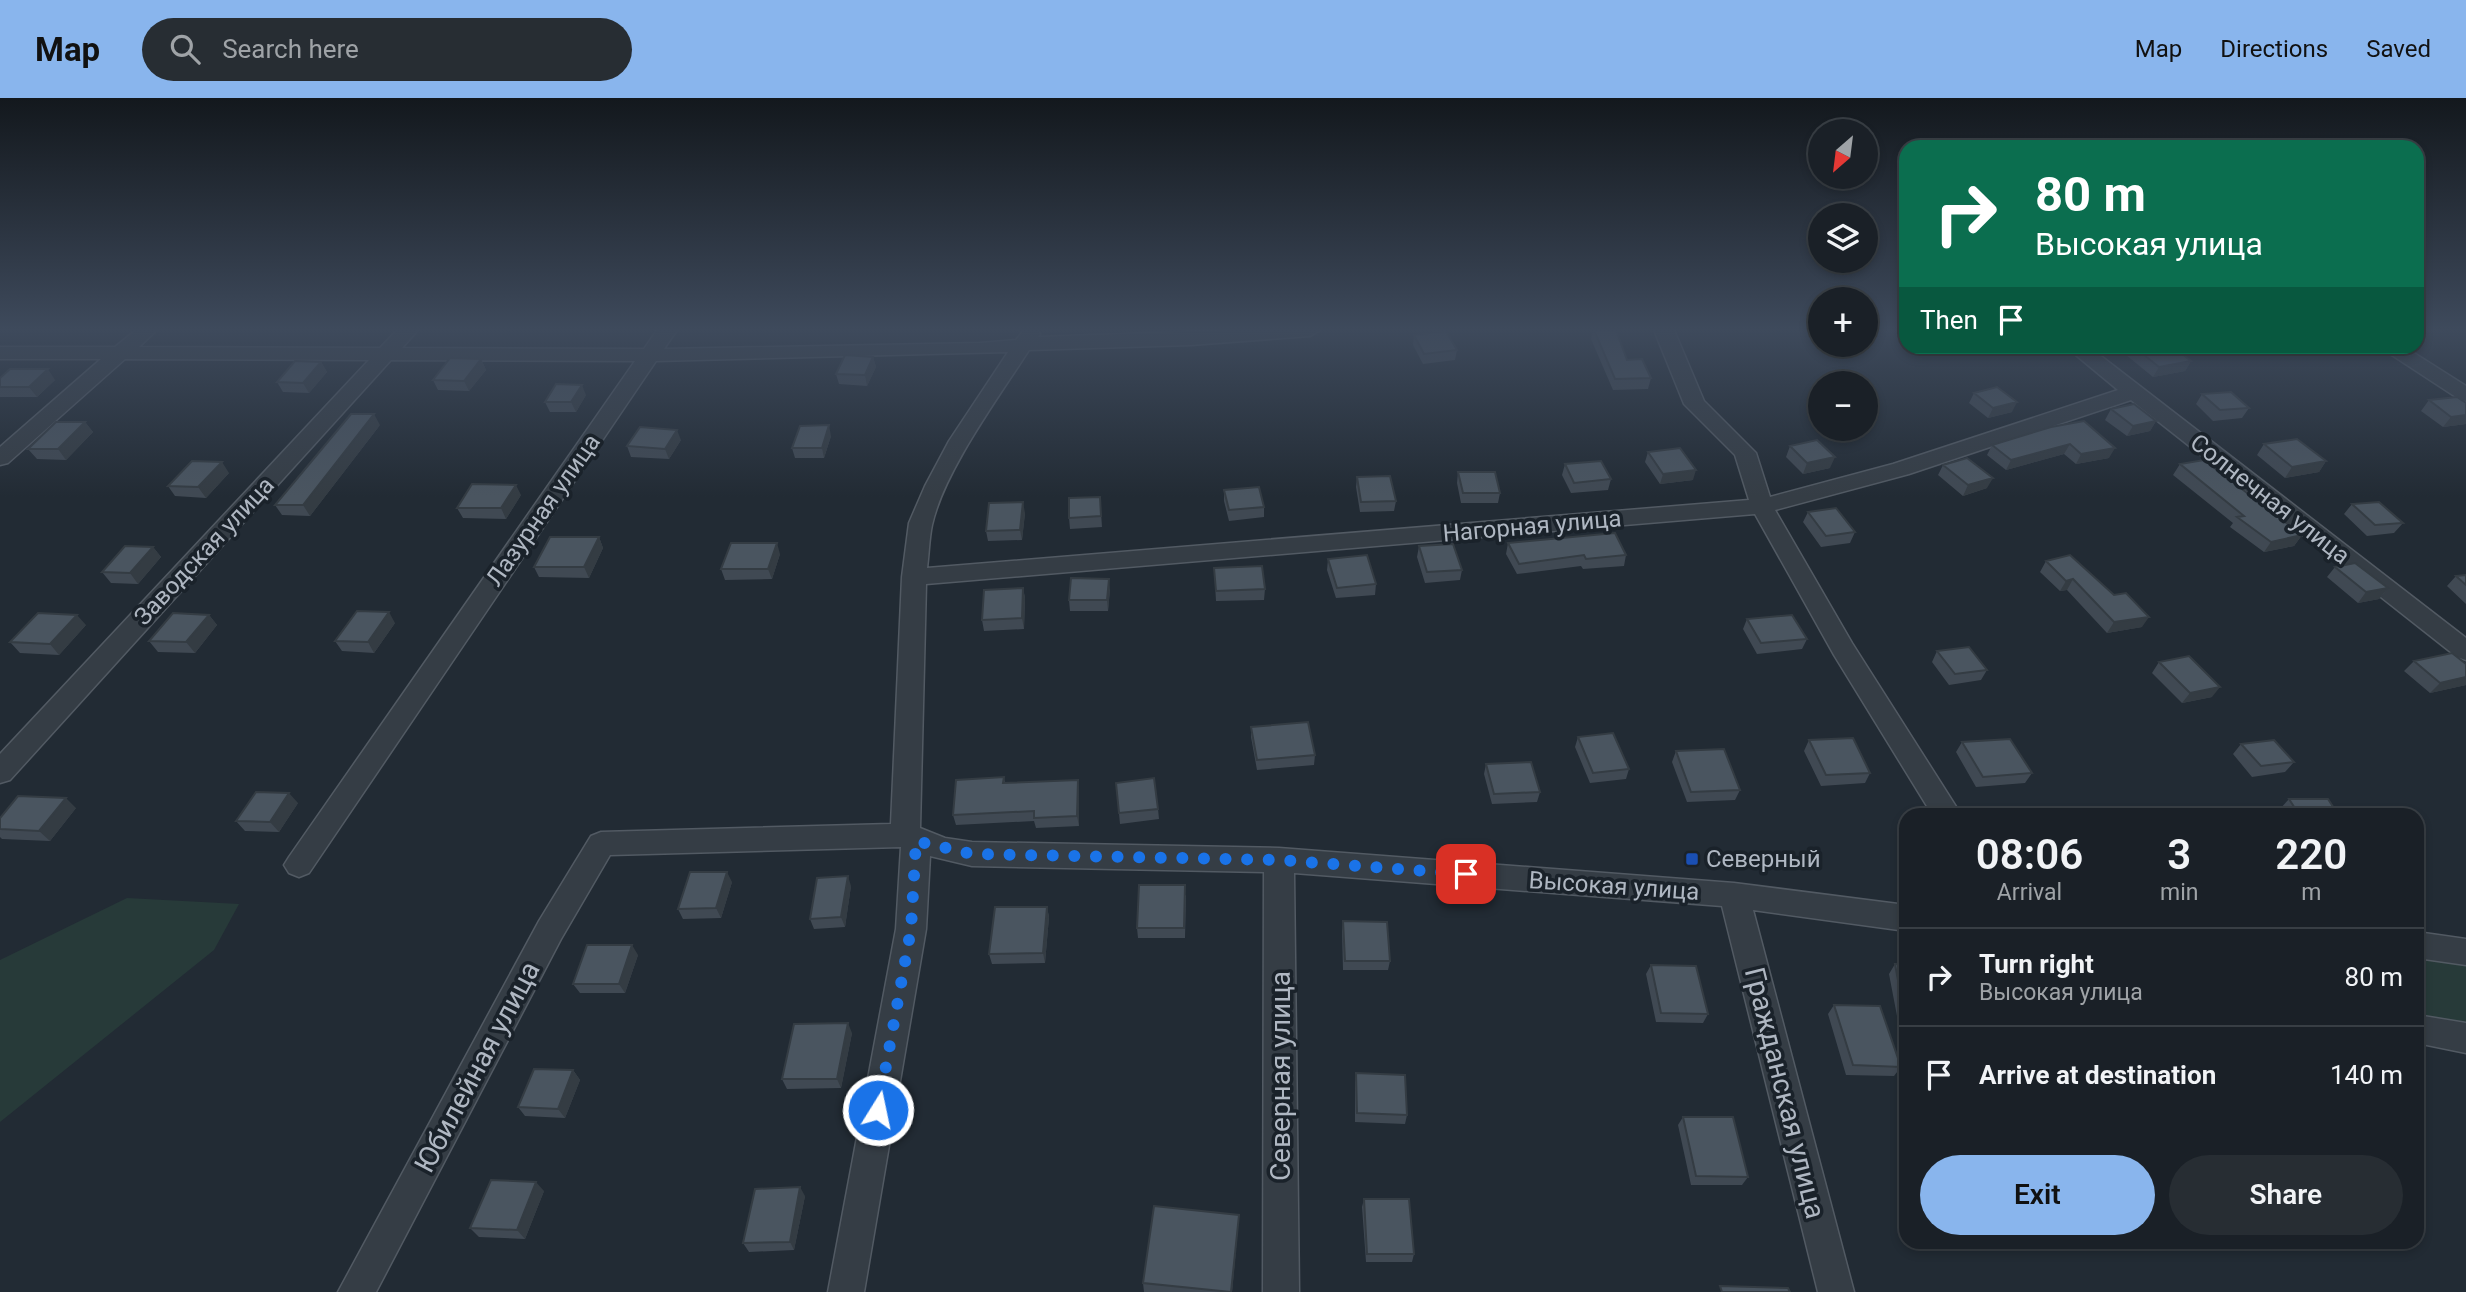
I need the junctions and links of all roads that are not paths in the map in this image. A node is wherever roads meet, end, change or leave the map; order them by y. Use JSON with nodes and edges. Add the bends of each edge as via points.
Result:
{"nodes":[{"id":1,"x":83,"y":386,"type":"edge"},
{"id":2,"x":358,"y":386,"type":"edge"},
{"id":3,"x":629,"y":386,"type":"edge"},
{"id":4,"x":996,"y":386,"type":"edge"},
{"id":5,"x":1687,"y":386,"type":"edge"},
{"id":6,"x":2125,"y":386,"type":"edge"},
{"id":7,"x":2450,"y":386,"type":"edge"},
{"id":8,"x":2133,"y":392,"type":"junction"},
{"id":9,"x":2466,"y":396,"type":"edge"},
{"id":10,"x":0,"y":458,"type":"edge"},
{"id":11,"x":1762,"y":506,"type":"junction"},
{"id":12,"x":914,"y":577,"type":"junction"},
{"id":13,"x":2466,"y":651,"type":"edge"},
{"id":14,"x":0,"y":772,"type":"edge"},
{"id":15,"x":1943,"y":808,"type":"edge"},
{"id":16,"x":911,"y":838,"type":"junction"},
{"id":17,"x":601,"y":844,"type":"joint"},
{"id":18,"x":1279,"y":860,"type":"junction"},
{"id":19,"x":299,"y":865,"type":"dead end"},
{"id":20,"x":1734,"y":895,"type":"junction"},
{"id":21,"x":1899,"y":917,"type":"edge"},
{"id":22,"x":2424,"y":946,"type":"edge"},
{"id":23,"x":2466,"y":952,"type":"edge"},
{"id":24,"x":2424,"y":1030,"type":"edge"},
{"id":25,"x":2466,"y":1038,"type":"edge"},
{"id":26,"x":356,"y":1292,"type":"edge"},
{"id":27,"x":846,"y":1292,"type":"edge"},
{"id":28,"x":1281,"y":1292,"type":"edge"},
{"id":29,"x":1836,"y":1292,"type":"edge"}],
"edges":[{"from":1,"to":10,"type":"street"},
{"from":2,"to":14,"type":"street","name":"Заводская улица"},
{"from":3,"to":19,"type":"street","name":"Лазурная улица"},
{"from":4,"to":12,"type":"street","via":[[936,486],[921,523]]},
{"from":5,"to":11,"type":"street","via":[[1695,404],[1745,453]]},
{"from":6,"to":8,"type":"street","name":"Солнечная улица"},
{"from":7,"to":9,"type":"street"},
{"from":8,"to":11,"type":"street","name":"Нагорная улица","via":[[1901,469]]},
{"from":8,"to":13,"type":"street","name":"Солнечная улица"},
{"from":11,"to":12,"type":"street","name":"Нагорная улица"},
{"from":11,"to":15,"type":"street","via":[[1843,649]]},
{"from":12,"to":16,"type":"street"},
{"from":16,"to":17,"type":"street","name":"Высокая улица"},
{"from":16,"to":18,"type":"street","name":"Высокая улица","via":[[972,854]]},
{"from":16,"to":27,"type":"street","via":[[911,929]]},
{"from":17,"to":26,"type":"street","name":"Юбилейная улица"},
{"from":18,"to":20,"type":"street","name":"Высокая улица"},
{"from":18,"to":28,"type":"street","name":"Северная улица"},
{"from":20,"to":21,"type":"street","name":"Высокая улица"},
{"from":20,"to":29,"type":"street","name":"Гражданская улица"},
{"from":22,"to":23,"type":"street"},
{"from":24,"to":25,"type":"street"}]}
